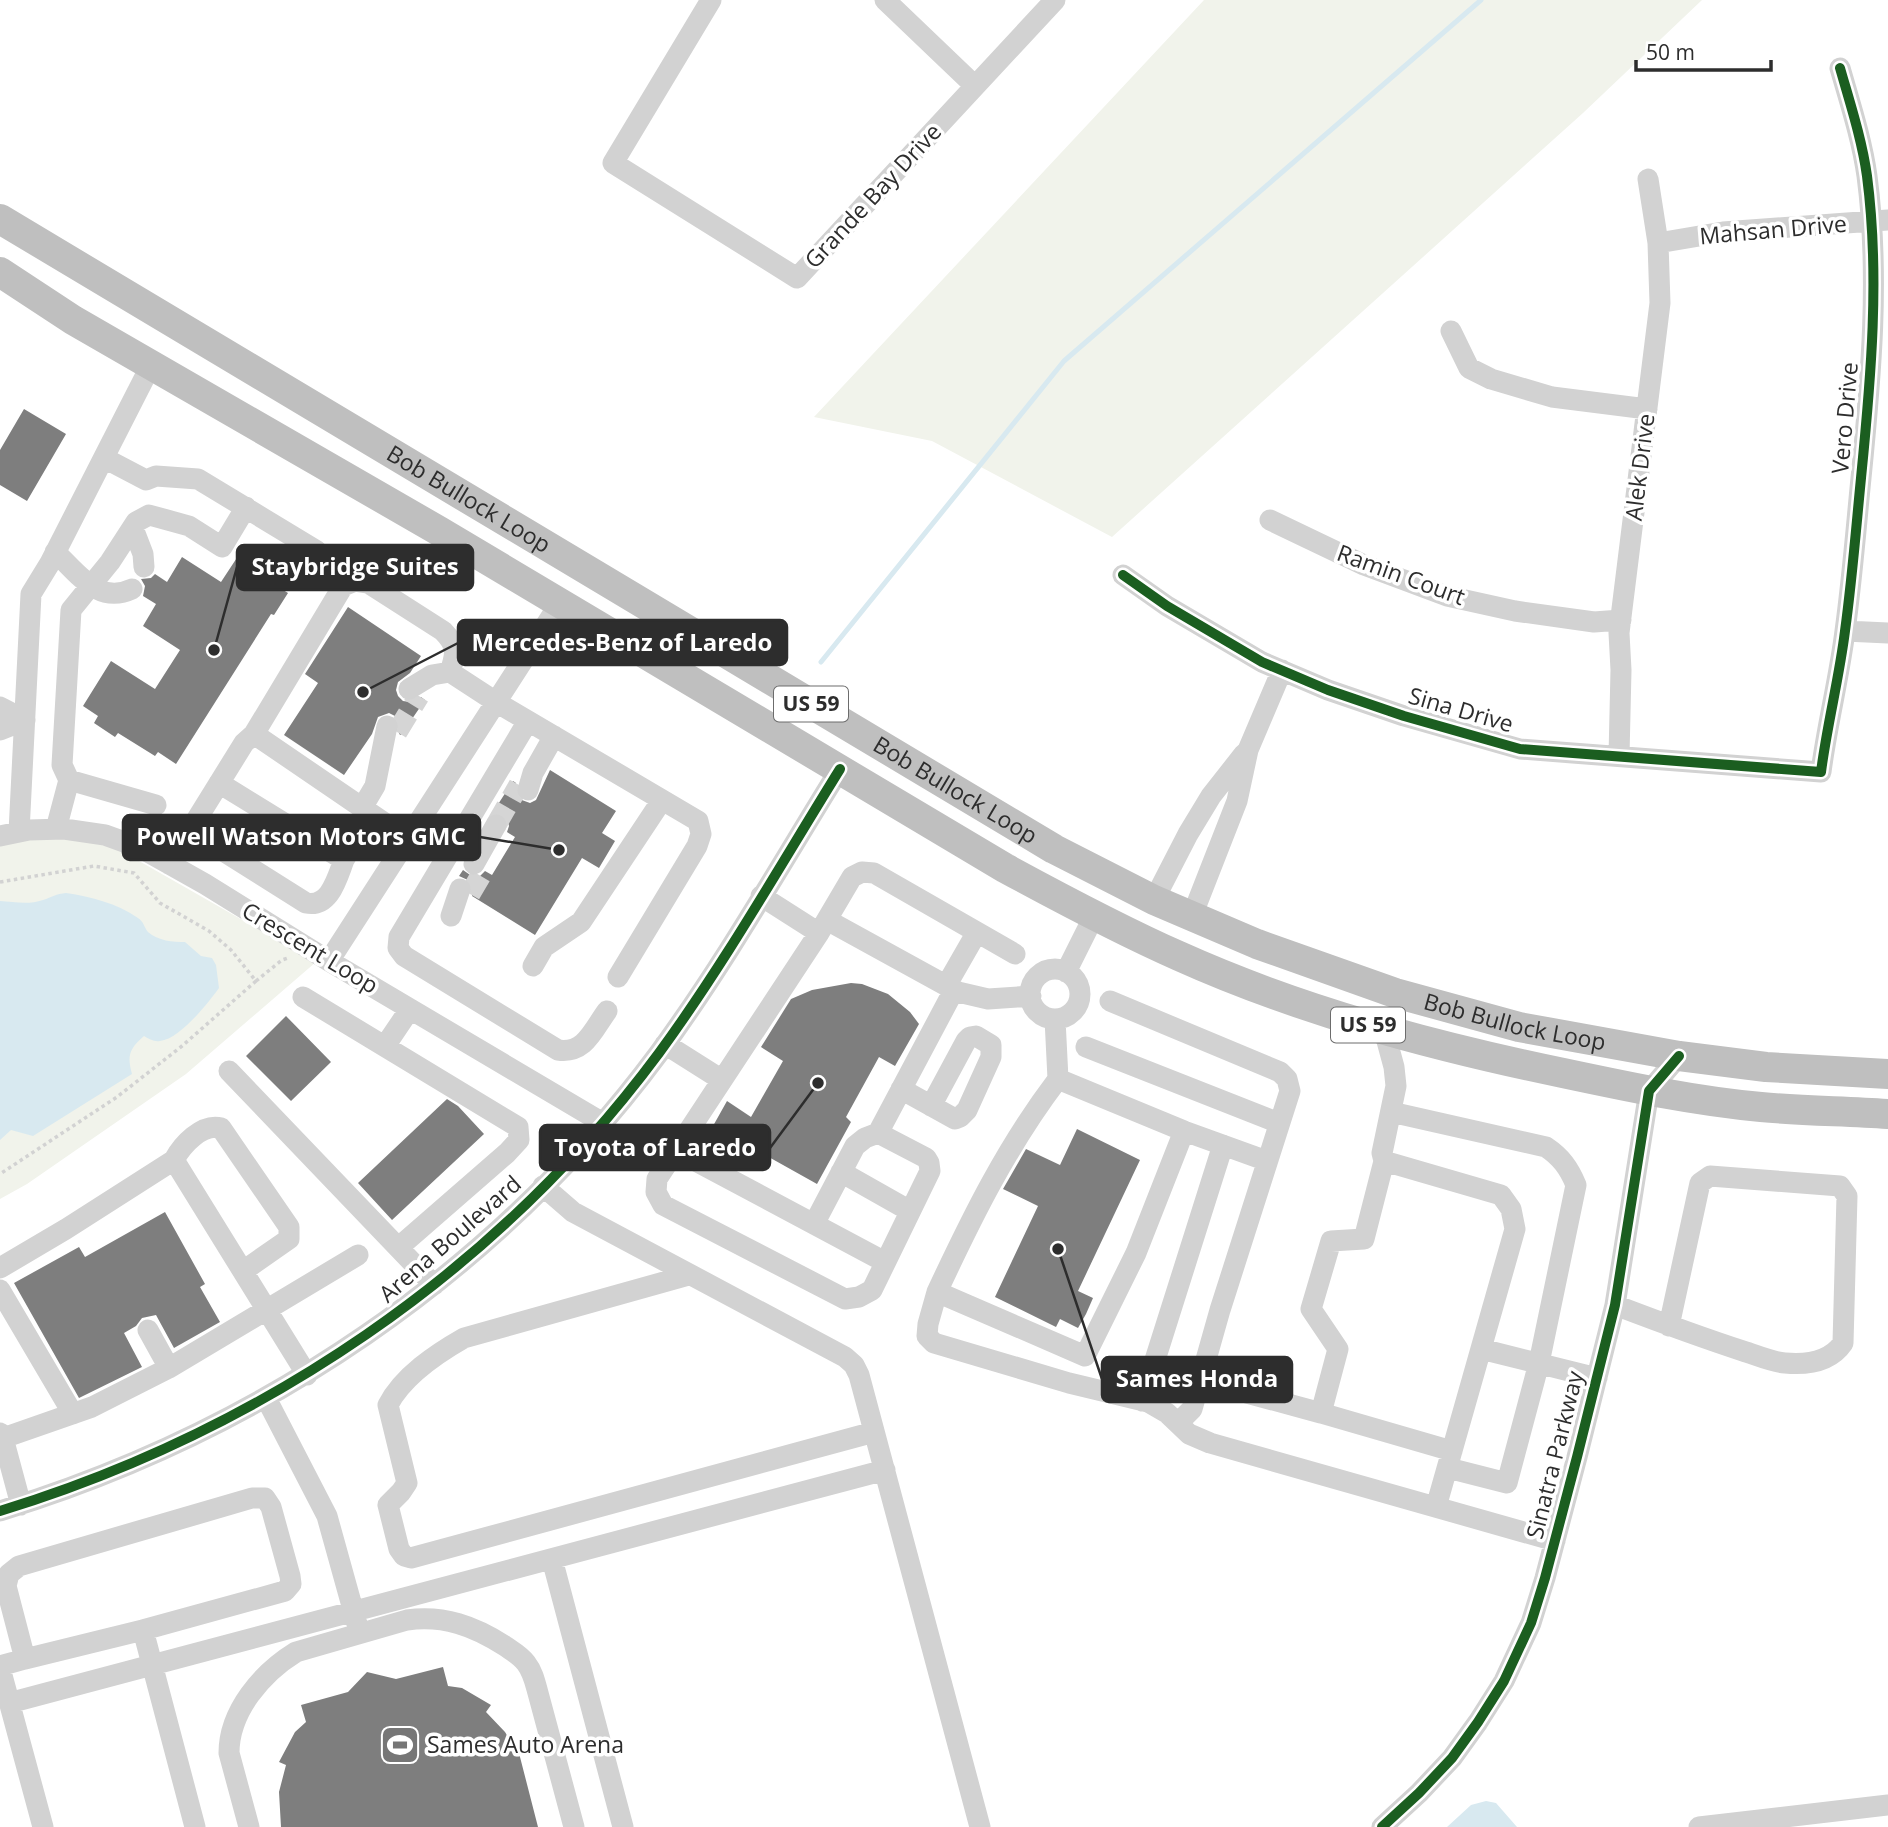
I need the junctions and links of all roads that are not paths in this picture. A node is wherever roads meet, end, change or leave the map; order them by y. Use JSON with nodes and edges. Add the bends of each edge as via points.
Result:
{"nodes":[{"id":1,"x":711,"y":0,"type":"edge"},
{"id":2,"x":885,"y":0,"type":"edge"},
{"id":3,"x":1055,"y":0,"type":"edge"},
{"id":4,"x":1840,"y":68,"type":"dead end"},
{"id":5,"x":975,"y":86,"type":"junction"},
{"id":6,"x":1648,"y":179,"type":"dead end"},
{"id":7,"x":0,"y":219,"type":"edge"},
{"id":8,"x":1880,"y":220,"type":"edge"},
{"id":9,"x":1658,"y":243,"type":"junction"},
{"id":10,"x":0,"y":272,"type":"edge"},
{"id":11,"x":1451,"y":331,"type":"dead end"},
{"id":12,"x":151,"y":365,"type":"junction"},
{"id":13,"x":1647,"y":409,"type":"junction"},
{"id":14,"x":104,"y":458,"type":"junction"},
{"id":15,"x":146,"y":480,"type":"junction"},
{"id":16,"x":246,"y":507,"type":"junction"},
{"id":17,"x":1270,"y":520,"type":"dead end"},
{"id":18,"x":141,"y":521,"type":"junction"},
{"id":19,"x":317,"y":551,"type":"dead end"},
{"id":20,"x":55,"y":552,"type":"junction"},
{"id":21,"x":144,"y":567,"type":"dead end"},
{"id":22,"x":1123,"y":575,"type":"dead end"},
{"id":23,"x":91,"y":587,"type":"junction"},
{"id":24,"x":132,"y":589,"type":"dead end"},
{"id":25,"x":561,"y":603,"type":"junction"},
{"id":26,"x":1621,"y":620,"type":"junction"},
{"id":27,"x":1845,"y":631,"type":"junction"},
{"id":28,"x":1888,"y":633,"type":"edge"},
{"id":29,"x":1282,"y":670,"type":"junction"},
{"id":30,"x":450,"y":672,"type":"junction"},
{"id":31,"x":417,"y":689,"type":"tunnel mouth"},
{"id":32,"x":496,"y":702,"type":"junction"},
{"id":33,"x":0,"y":706,"type":"edge"},
{"id":34,"x":25,"y":720,"type":"junction"},
{"id":35,"x":528,"y":721,"type":"junction"},
{"id":36,"x":0,"y":730,"type":"edge"},
{"id":37,"x":254,"y":734,"type":"junction"},
{"id":38,"x":554,"y":736,"type":"junction"},
{"id":39,"x":388,"y":738,"type":"tunnel mouth"},
{"id":40,"x":1248,"y":750,"type":"junction"},
{"id":41,"x":1619,"y":757,"type":"junction"},
{"id":42,"x":840,"y":769,"type":"junction"},
{"id":43,"x":1821,"y":772,"type":"joint"},
{"id":44,"x":69,"y":780,"type":"junction"},
{"id":45,"x":219,"y":783,"type":"junction"},
{"id":46,"x":527,"y":783,"type":"tunnel mouth"},
{"id":47,"x":662,"y":800,"type":"junction"},
{"id":48,"x":156,"y":805,"type":"dead end"},
{"id":49,"x":367,"y":811,"type":"junction"},
{"id":50,"x":500,"y":828,"type":"tunnel mouth"},
{"id":51,"x":56,"y":829,"type":"junction"},
{"id":52,"x":190,"y":830,"type":"junction"},
{"id":53,"x":10,"y":834,"type":"edge"},
{"id":54,"x":408,"y":839,"type":"junction"},
{"id":55,"x":344,"y":860,"type":"junction"},
{"id":56,"x":169,"y":864,"type":"junction"},
{"id":57,"x":479,"y":867,"type":"tunnel mouth"},
{"id":58,"x":761,"y":896,"type":"junction"},
{"id":59,"x":1154,"y":900,"type":"junction"},
{"id":60,"x":1094,"y":916,"type":"junction"},
{"id":61,"x":1192,"y":916,"type":"junction"},
{"id":62,"x":823,"y":927,"type":"junction"},
{"id":63,"x":977,"y":932,"type":"junction"},
{"id":64,"x":1015,"y":954,"type":"dead end"},
{"id":65,"x":322,"y":956,"type":"junction"},
{"id":66,"x":533,"y":966,"type":"dead end"},
{"id":67,"x":1066,"y":972,"type":"junction"},
{"id":68,"x":618,"y":978,"type":"dead end"},
{"id":69,"x":950,"y":988,"type":"junction"},
{"id":70,"x":1031,"y":996,"type":"junction"},
{"id":71,"x":303,"y":997,"type":"dead end"},
{"id":72,"x":1110,"y":1001,"type":"dead end"},
{"id":73,"x":410,"y":1009,"type":"junction"},
{"id":74,"x":607,"y":1011,"type":"dead end"},
{"id":75,"x":1055,"y":1018,"type":"junction"},
{"id":76,"x":1384,"y":1030,"type":"junction"},
{"id":77,"x":665,"y":1044,"type":"junction"},
{"id":78,"x":385,"y":1046,"type":"junction"},
{"id":79,"x":1086,"y":1047,"type":"dead end"},
{"id":80,"x":1679,"y":1056,"type":"junction"},
{"id":81,"x":229,"y":1071,"type":"dead end"},
{"id":82,"x":1888,"y":1074,"type":"edge"},
{"id":83,"x":1058,"y":1079,"type":"junction"},
{"id":84,"x":722,"y":1080,"type":"junction"},
{"id":85,"x":901,"y":1089,"type":"junction"},
{"id":86,"x":1649,"y":1091,"type":"junction"},
{"id":87,"x":931,"y":1106,"type":"dead end"},
{"id":88,"x":1391,"y":1112,"type":"junction"},
{"id":89,"x":1888,"y":1114,"type":"edge"},
{"id":90,"x":603,"y":1123,"type":"junction"},
{"id":91,"x":1279,"y":1123,"type":"junction"},
{"id":92,"x":1184,"y":1130,"type":"junction"},
{"id":93,"x":878,"y":1133,"type":"junction"},
{"id":94,"x":1223,"y":1145,"type":"junction"},
{"id":95,"x":676,"y":1150,"type":"junction"},
{"id":96,"x":174,"y":1160,"type":"junction"},
{"id":97,"x":1267,"y":1161,"type":"junction"},
{"id":98,"x":1384,"y":1161,"type":"junction"},
{"id":99,"x":841,"y":1172,"type":"junction"},
{"id":100,"x":543,"y":1186,"type":"junction"},
{"id":101,"x":910,"y":1211,"type":"junction"},
{"id":102,"x":814,"y":1224,"type":"junction"},
{"id":103,"x":398,"y":1247,"type":"junction"},
{"id":104,"x":358,"y":1255,"type":"dead end"},
{"id":105,"x":885,"y":1262,"type":"junction"},
{"id":106,"x":0,"y":1268,"type":"edge"},
{"id":107,"x":243,"y":1271,"type":"junction"},
{"id":108,"x":690,"y":1275,"type":"junction"},
{"id":109,"x":434,"y":1285,"type":"junction"},
{"id":110,"x":0,"y":1290,"type":"edge"},
{"id":111,"x":937,"y":1292,"type":"junction"},
{"id":112,"x":1615,"y":1305,"type":"junction"},
{"id":113,"x":268,"y":1311,"type":"junction"},
{"id":114,"x":1669,"y":1326,"type":"junction"},
{"id":115,"x":148,"y":1330,"type":"dead end"},
{"id":116,"x":1481,"y":1349,"type":"junction"},
{"id":117,"x":1085,"y":1356,"type":"junction"},
{"id":118,"x":1539,"y":1363,"type":"junction"},
{"id":119,"x":169,"y":1368,"type":"junction"},
{"id":120,"x":307,"y":1375,"type":"junction"},
{"id":121,"x":1597,"y":1378,"type":"junction"},
{"id":122,"x":1080,"y":1386,"type":"junction"},
{"id":123,"x":1247,"y":1393,"type":"dead end"},
{"id":124,"x":266,"y":1398,"type":"junction"},
{"id":125,"x":1142,"y":1401,"type":"junction"},
{"id":126,"x":1321,"y":1413,"type":"junction"},
{"id":127,"x":73,"y":1414,"type":"junction"},
{"id":128,"x":1178,"y":1423,"type":"junction"},
{"id":129,"x":874,"y":1433,"type":"junction"},
{"id":130,"x":1,"y":1437,"type":"edge"},
{"id":131,"x":1450,"y":1460,"type":"junction"},
{"id":132,"x":885,"y":1470,"type":"junction"},
{"id":133,"x":1436,"y":1507,"type":"junction"},
{"id":134,"x":10,"y":1508,"type":"edge"},
{"id":135,"x":589,"y":1510,"type":"junction"},
{"id":136,"x":1555,"y":1541,"type":"junction"},
{"id":137,"x":600,"y":1546,"type":"junction"},
{"id":138,"x":552,"y":1559,"type":"junction"},
{"id":139,"x":354,"y":1612,"type":"junction"},
{"id":140,"x":143,"y":1630,"type":"junction"},
{"id":141,"x":359,"y":1633,"type":"junction"},
{"id":142,"x":25,"y":1659,"type":"junction"},
{"id":143,"x":152,"y":1665,"type":"junction"},
{"id":144,"x":0,"y":1667,"type":"edge"},
{"id":145,"x":9,"y":1703,"type":"junction"},
{"id":146,"x":1888,"y":1805,"type":"edge"},
{"id":147,"x":43,"y":1827,"type":"edge"},
{"id":148,"x":195,"y":1827,"type":"edge"},
{"id":149,"x":249,"y":1827,"type":"edge"},
{"id":150,"x":574,"y":1827,"type":"edge"},
{"id":151,"x":624,"y":1827,"type":"edge"},
{"id":152,"x":980,"y":1827,"type":"edge"},
{"id":153,"x":1382,"y":1827,"type":"edge"},
{"id":154,"x":1699,"y":1827,"type":"edge"}],
"edges":[{"from":1,"to":5,"type":"street","name":"Grande Bay Drive","via":[[612,163],[797,278]]},
{"from":2,"to":5,"type":"street"},
{"from":3,"to":5,"type":"street","name":"Grande Bay Drive"},
{"from":4,"to":8,"type":"street","name":"Vero Drive"},
{"from":6,"to":9,"type":"street","name":"Alek Drive"},
{"from":7,"to":59,"type":"highway","name":"Bob Bullock Loop","number":"US 59","via":[[1054,849]]},
{"from":8,"to":9,"type":"street","name":"Mahsan Drive","via":[[1723,232]]},
{"from":8,"to":27,"type":"street","name":"Vero Drive","via":[[1870,388]]},
{"from":9,"to":13,"type":"street","name":"Alek Drive","via":[[1660,303]]},
{"from":10,"to":12,"type":"highway","name":"Bob Bullock Loop","number":"US 59"},
{"from":11,"to":13,"type":"street","via":[[1469,368],[1491,379],[1552,397]]},
{"from":12,"to":14,"type":"street"},
{"from":12,"to":25,"type":"highway","name":"Bob Bullock Loop","number":"US 59"},
{"from":13,"to":26,"type":"street","name":"Alek Drive"},
{"from":14,"to":15,"type":"street"},
{"from":14,"to":20,"type":"street"},
{"from":15,"to":16,"type":"street","via":[[156,476],[198,479]]},
{"from":15,"to":18,"type":"street"},
{"from":16,"to":18,"type":"street","via":[[222,547],[188,526]]},
{"from":16,"to":19,"type":"street"},
{"from":17,"to":26,"type":"street","name":"Ramin Court","via":[[1364,565],[1447,596],[1594,622]]},
{"from":18,"to":21,"type":"street"},
{"from":18,"to":23,"type":"street"},
{"from":20,"to":23,"type":"street"},
{"from":20,"to":34,"type":"street","via":[[31,594]]},
{"from":22,"to":29,"type":"street","name":"Sina Drive","via":[[1167,606]]},
{"from":23,"to":24,"type":"street","via":[[109,594]]},
{"from":23,"to":44,"type":"street","via":[[71,610],[62,765]]},
{"from":25,"to":32,"type":"street"},
{"from":25,"to":42,"type":"highway","name":"Bob Bullock Loop","number":"US 59"},
{"from":26,"to":41,"type":"street","name":"Alek Drive"},
{"from":27,"to":28,"type":"street"},
{"from":27,"to":43,"type":"street","name":"Vero Drive"},
{"from":29,"to":40,"type":"street"},
{"from":29,"to":41,"type":"street","name":"Sina Drive","via":[[1404,716],[1520,749]]},
{"from":30,"to":31,"type":"street","via":[[432,675]]},
{"from":30,"to":32,"type":"street"},
{"from":30,"to":37,"type":"street","via":[[456,653],[443,631],[368,583],[355,581],[343,586]]},
{"from":32,"to":35,"type":"street"},
{"from":32,"to":54,"type":"street"},
{"from":33,"to":34,"type":"street"},
{"from":34,"to":36,"type":"street"},
{"from":34,"to":53,"type":"street"},
{"from":35,"to":38,"type":"street"},
{"from":35,"to":74,"type":"street","via":[[398,937],[398,948],[404,956],[558,1050],[581,1047]]},
{"from":37,"to":45,"type":"street"},
{"from":37,"to":49,"type":"street"},
{"from":38,"to":46,"type":"street"},
{"from":38,"to":47,"type":"street"},
{"from":39,"to":49,"type":"street"},
{"from":40,"to":59,"type":"street","via":[[1211,796]]},
{"from":40,"to":61,"type":"street","via":[[1237,801]]},
{"from":41,"to":43,"type":"street","name":"Sina Drive"},
{"from":42,"to":58,"type":"street","name":"Arena Boulevard"},
{"from":42,"to":60,"type":"highway","name":"Bob Bullock Loop","number":"US 59"},
{"from":44,"to":48,"type":"street"},
{"from":44,"to":51,"type":"street"},
{"from":45,"to":52,"type":"street"},
{"from":45,"to":55,"type":"street"},
{"from":47,"to":66,"type":"street","via":[[581,922],[544,947]]},
{"from":47,"to":68,"type":"street","via":[[698,821],[701,834]]},
{"from":49,"to":54,"type":"street"},
{"from":49,"to":55,"type":"street"},
{"from":50,"to":57,"type":"street"},
{"from":51,"to":53,"type":"street","name":"Crescent Loop"},
{"from":51,"to":56,"type":"street","name":"Crescent Loop","via":[[105,835]]},
{"from":52,"to":55,"type":"street","via":[[316,905],[334,884]]},
{"from":52,"to":56,"type":"street"},
{"from":54,"to":65,"type":"street"},
{"from":56,"to":65,"type":"street","name":"Crescent Loop"},
{"from":58,"to":62,"type":"street"},
{"from":58,"to":77,"type":"street","name":"Arena Boulevard"},
{"from":59,"to":61,"type":"highway","name":"Bob Bullock Loop","number":"US 59"},
{"from":60,"to":67,"type":"street"},
{"from":60,"to":76,"type":"highway","name":"Bob Bullock Loop","number":"US 59","via":[[1193,962]]},
{"from":61,"to":80,"type":"highway","name":"Bob Bullock Loop","number":"US 59","via":[[1395,993],[1519,1027]]},
{"from":62,"to":63,"type":"street","via":[[852,877],[862,872],[874,873]]},
{"from":62,"to":69,"type":"street"},
{"from":62,"to":84,"type":"street"},
{"from":63,"to":64,"type":"street"},
{"from":63,"to":69,"type":"street"},
{"from":65,"to":73,"type":"street","name":"Crescent Loop"},
{"from":67,"to":70,"type":"street","via":[[1043,972],[1033,983]]},
{"from":67,"to":75,"type":"street","via":[[1077,982],[1080,997],[1072,1012]]},
{"from":69,"to":70,"type":"street","via":[[988,999]]},
{"from":69,"to":85,"type":"street"},
{"from":70,"to":75,"type":"street","via":[[1041,1014]]},
{"from":71,"to":78,"type":"street"},
{"from":72,"to":91,"type":"street","via":[[1280,1072],[1290,1091]]},
{"from":73,"to":78,"type":"street"},
{"from":73,"to":90,"type":"street","name":"Crescent Loop"},
{"from":75,"to":83,"type":"street"},
{"from":76,"to":86,"type":"highway","name":"Bob Bullock Loop","number":"US 59"},
{"from":76,"to":88,"type":"street","via":[[1396,1086]]},
{"from":77,"to":84,"type":"street"},
{"from":77,"to":90,"type":"street","name":"Arena Boulevard"},
{"from":78,"to":103,"type":"street","via":[[518,1127],[519,1140]]},
{"from":79,"to":91,"type":"street"},
{"from":80,"to":82,"type":"highway","name":"Bob Bullock Loop","number":"US 59"},
{"from":80,"to":86,"type":"street"},
{"from":81,"to":103,"type":"street"},
{"from":83,"to":92,"type":"street"},
{"from":83,"to":111,"type":"street","via":[[1030,1116],[976,1208]]},
{"from":84,"to":95,"type":"street"},
{"from":85,"to":87,"type":"street"},
{"from":85,"to":93,"type":"street"},
{"from":86,"to":89,"type":"highway","name":"Bob Bullock Loop","number":"US 59","via":[[1760,1107]]},
{"from":86,"to":112,"type":"street","name":"Sinatra Parkway"},
{"from":88,"to":98,"type":"street"},
{"from":88,"to":118,"type":"street","via":[[1546,1147],[1571,1172],[1576,1185]]},
{"from":90,"to":100,"type":"street","name":"Arena Boulevard"},
{"from":91,"to":97,"type":"street"},
{"from":92,"to":94,"type":"street"},
{"from":92,"to":117,"type":"street","via":[[1136,1253]]},
{"from":93,"to":99,"type":"street","via":[[855,1146]]},
{"from":93,"to":101,"type":"street","via":[[929,1163],[930,1171]]},
{"from":94,"to":97,"type":"street"},
{"from":94,"to":125,"type":"street"},
{"from":95,"to":102,"type":"street"},
{"from":95,"to":105,"type":"street","via":[[657,1179],[656,1192],[663,1205],[845,1298],[872,1290]]},
{"from":96,"to":106,"type":"street"},
{"from":96,"to":107,"type":"street"},
{"from":96,"to":107,"type":"street","via":[[181,1147],[206,1129],[221,1128],[289,1227],[289,1239]]},
{"from":97,"to":128,"type":"street","via":[[1192,1409]]},
{"from":98,"to":116,"type":"street","via":[[1501,1195],[1511,1209],[1515,1229]]},
{"from":98,"to":126,"type":"street","via":[[1364,1239],[1331,1241],[1311,1309],[1338,1349]]},
{"from":99,"to":101,"type":"street"},
{"from":99,"to":102,"type":"street"},
{"from":100,"to":108,"type":"street","via":[[573,1212]]},
{"from":100,"to":109,"type":"street","name":"Arena Boulevard"},
{"from":101,"to":105,"type":"street"},
{"from":102,"to":105,"type":"street"},
{"from":103,"to":109,"type":"street"},
{"from":104,"to":113,"type":"street"},
{"from":107,"to":113,"type":"street"},
{"from":108,"to":129,"type":"street","via":[[845,1357],[859,1375]]},
{"from":108,"to":135,"type":"street","via":[[464,1338],[396,1389],[388,1405],[407,1483],[388,1505],[404,1556],[411,1558]]},
{"from":109,"to":120,"type":"street","name":"Arena Boulevard"},
{"from":110,"to":127,"type":"street"},
{"from":111,"to":117,"type":"street"},
{"from":111,"to":122,"type":"street","via":[[927,1336],[934,1343]]},
{"from":112,"to":114,"type":"street"},
{"from":112,"to":121,"type":"street","name":"Sinatra Parkway"},
{"from":113,"to":119,"type":"street"},
{"from":113,"to":120,"type":"street"},
{"from":114,"to":114,"type":"street","via":[[1784,1363],[1824,1360],[1836,1353],[1843,1343],[1847,1196],[1840,1186],[1710,1176],[1700,1183]]},
{"from":115,"to":119,"type":"street"},
{"from":116,"to":118,"type":"street"},
{"from":116,"to":131,"type":"street"},
{"from":117,"to":122,"type":"street"},
{"from":118,"to":121,"type":"street"},
{"from":118,"to":131,"type":"street","via":[[1507,1483]]},
{"from":119,"to":127,"type":"street"},
{"from":120,"to":124,"type":"street","name":"Arena Boulevard"},
{"from":121,"to":136,"type":"street","name":"Sinatra Parkway"},
{"from":122,"to":125,"type":"street"},
{"from":123,"to":126,"type":"street"},
{"from":124,"to":134,"type":"street","name":"Arena Boulevard","via":[[137,1462]]},
{"from":124,"to":139,"type":"street","via":[[327,1516]]},
{"from":125,"to":128,"type":"street"},
{"from":126,"to":131,"type":"street"},
{"from":127,"to":130,"type":"street"},
{"from":128,"to":133,"type":"street","via":[[1210,1443]]},
{"from":129,"to":132,"type":"street"},
{"from":129,"to":135,"type":"street"},
{"from":130,"to":134,"type":"street"},
{"from":131,"to":133,"type":"street"},
{"from":132,"to":137,"type":"street"},
{"from":132,"to":152,"type":"street"},
{"from":133,"to":136,"type":"street"},
{"from":135,"to":137,"type":"street"},
{"from":136,"to":153,"type":"street","name":"Sinatra Parkway","via":[[1531,1623],[1504,1681],[1452,1758]]},
{"from":137,"to":138,"type":"street"},
{"from":138,"to":139,"type":"street"},
{"from":138,"to":151,"type":"street"},
{"from":139,"to":141,"type":"street"},
{"from":139,"to":143,"type":"street"},
{"from":140,"to":142,"type":"street"},
{"from":140,"to":142,"type":"street","via":[[285,1591],[290,1576],[265,1498],[19,1566],[9,1574],[6,1586]]},
{"from":140,"to":143,"type":"street"},
{"from":141,"to":149,"type":"street","via":[[296,1651],[262,1679],[249,1697],[233,1727],[229,1753]]},
{"from":141,"to":150,"type":"street","via":[[435,1618],[477,1629],[519,1655],[532,1673]]},
{"from":142,"to":144,"type":"street"},
{"from":143,"to":145,"type":"street"},
{"from":143,"to":148,"type":"street"},
{"from":144,"to":145,"type":"street"},
{"from":145,"to":147,"type":"street"},
{"from":146,"to":154,"type":"street"}]}
